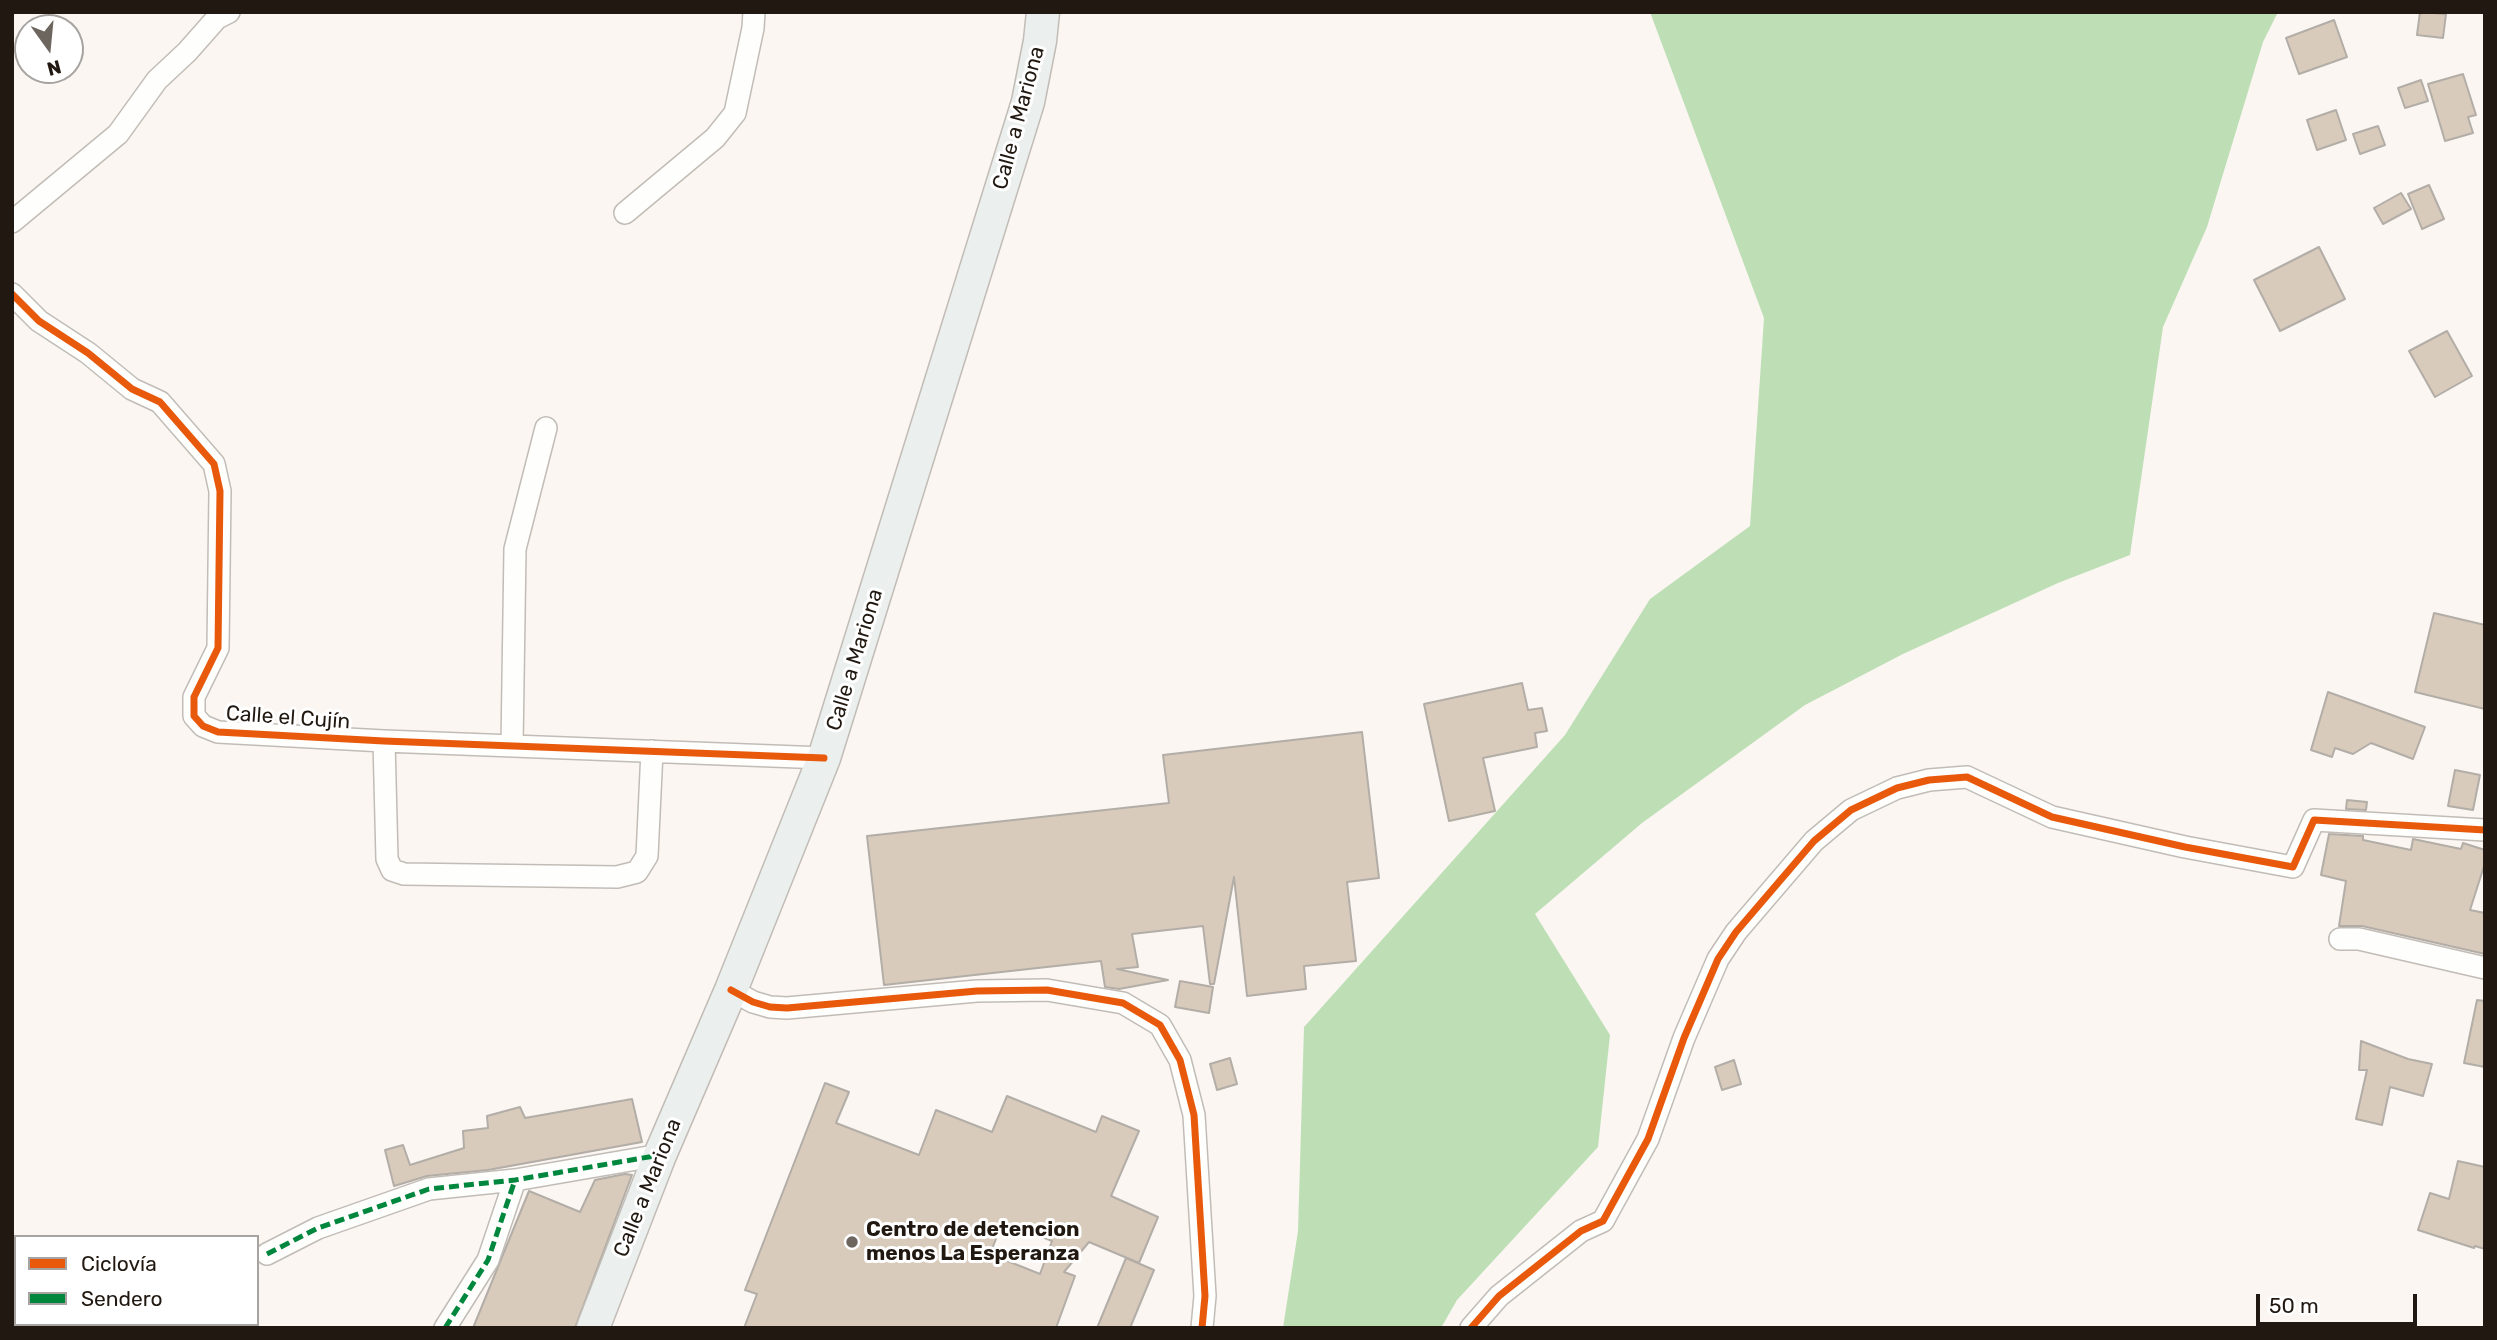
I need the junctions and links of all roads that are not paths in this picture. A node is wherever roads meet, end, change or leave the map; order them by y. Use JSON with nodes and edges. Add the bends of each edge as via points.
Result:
{"nodes":[{"id":1,"x":229,"y":12,"type":"edge"},
{"id":2,"x":754,"y":12,"type":"edge"},
{"id":3,"x":1043,"y":12,"type":"edge"},
{"id":4,"x":625,"y":213,"type":"dead end"},
{"id":5,"x":12,"y":222,"type":"edge"},
{"id":6,"x":12,"y":294,"type":"edge"},
{"id":7,"x":547,"y":428,"type":"dead end"},
{"id":8,"x":384,"y":741,"type":"junction"},
{"id":9,"x":512,"y":746,"type":"junction"},
{"id":10,"x":652,"y":751,"type":"junction"},
{"id":11,"x":824,"y":758,"type":"junction"},
{"id":12,"x":2485,"y":830,"type":"edge"},
{"id":13,"x":2340,"y":939,"type":"dead end"},
{"id":14,"x":2485,"y":968,"type":"edge"},
{"id":15,"x":731,"y":990,"type":"junction"},
{"id":16,"x":660,"y":1155,"type":"junction"},
{"id":17,"x":515,"y":1180,"type":"junction"},
{"id":18,"x":267,"y":1254,"type":"dead end"},
{"id":19,"x":444,"y":1328,"type":"edge"},
{"id":20,"x":593,"y":1328,"type":"edge"},
{"id":21,"x":1202,"y":1328,"type":"edge"},
{"id":22,"x":1471,"y":1328,"type":"edge"}],
"edges":[{"from":1,"to":5,"type":"street","via":[[157,80],[118,134]]},
{"from":2,"to":4,"type":"street","via":[[735,113],[715,138]]},
{"from":3,"to":11,"type":"main road","name":"Calle a Mariona","via":[[1028,102]]},
{"from":6,"to":8,"type":"street","name":"Calle el Cujín","via":[[38,321],[132,389],[160,402],[214,464],[220,491],[218,648],[194,697],[194,716],[218,732]]},
{"from":7,"to":9,"type":"street","via":[[515,549]]},
{"from":8,"to":9,"type":"street","name":"Calle el Cujín"},
{"from":8,"to":10,"type":"street","via":[[387,859],[392,870],[404,874],[617,877],[637,872],[647,856]]},
{"from":9,"to":10,"type":"street","name":"Calle el Cujín"},
{"from":10,"to":11,"type":"street","name":"Calle el Cujín"},
{"from":11,"to":15,"type":"main road","name":"Calle a Mariona"},
{"from":12,"to":22,"type":"street","via":[[2314,820],[2293,867],[2052,817],[1967,777],[1897,788],[1851,810],[1806,850],[1718,959],[1648,1139],[1603,1221],[1581,1231],[1499,1296]]},
{"from":13,"to":14,"type":"street","via":[[2359,939]]},
{"from":15,"to":16,"type":"main road","name":"Calle a Mariona"},
{"from":15,"to":21,"type":"street","via":[[753,1002],[788,1008],[977,991],[1047,990],[1123,1003],[1160,1025],[1180,1060],[1194,1115],[1205,1296]]},
{"from":16,"to":17,"type":"street"},
{"from":16,"to":20,"type":"main road","name":"Calle a Mariona"},
{"from":17,"to":18,"type":"street","via":[[429,1189],[318,1228]]},
{"from":17,"to":19,"type":"street","via":[[488,1260]]}]}
